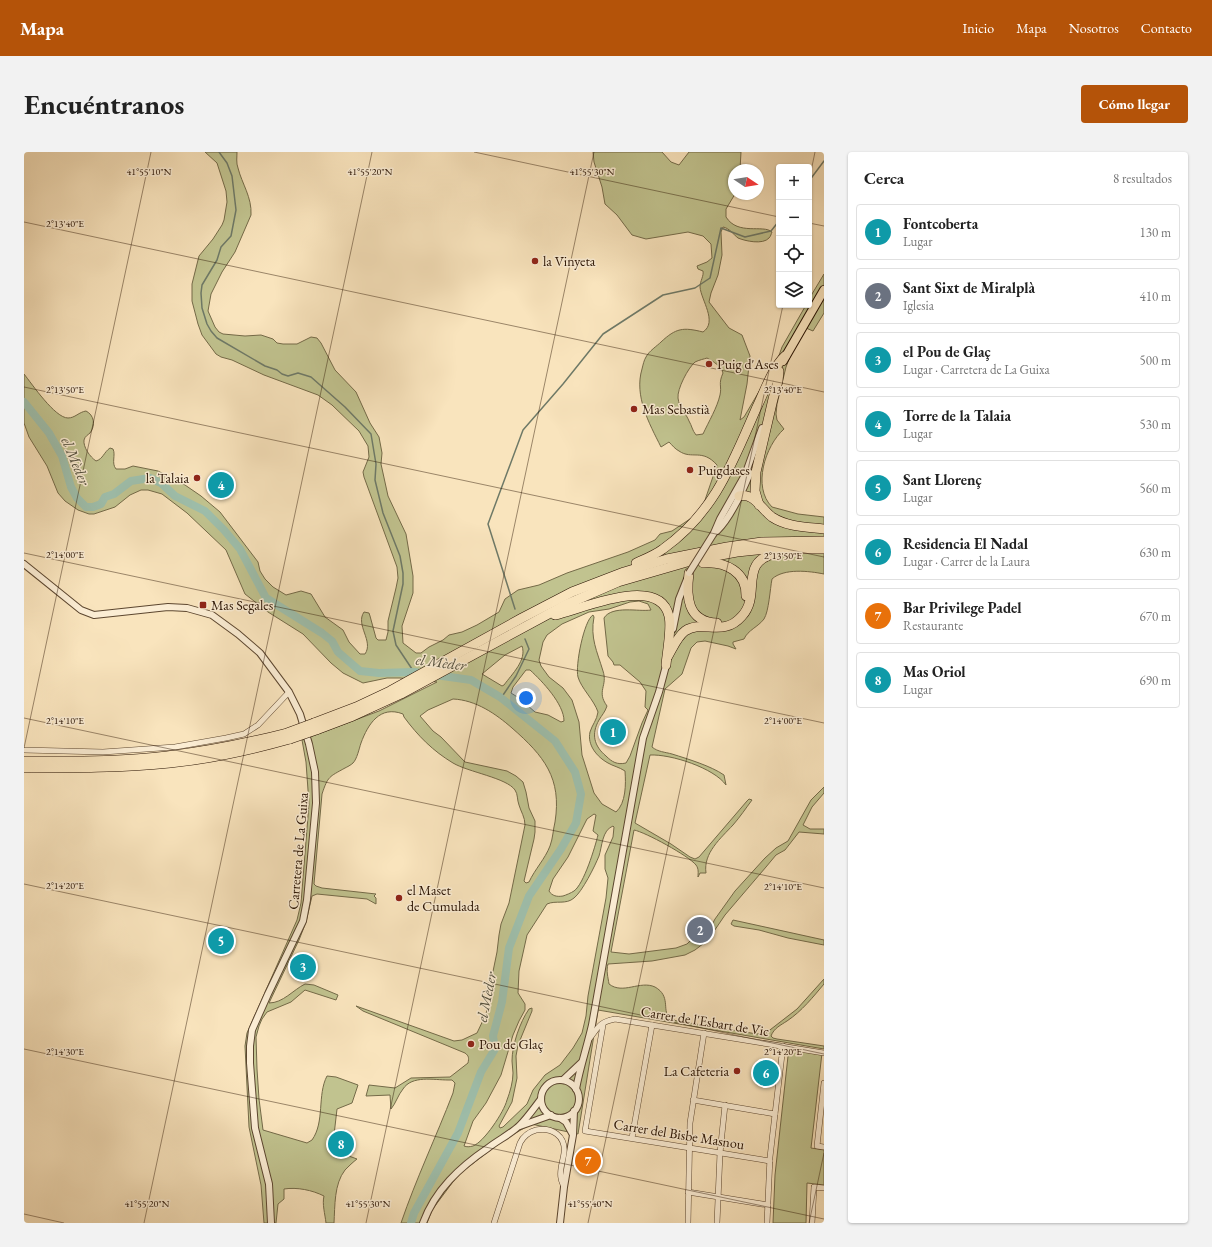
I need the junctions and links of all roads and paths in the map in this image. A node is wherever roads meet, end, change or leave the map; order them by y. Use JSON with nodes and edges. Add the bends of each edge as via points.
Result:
{"nodes":[{"id":1,"x":824,"y":290,"type":"edge"},
{"id":2,"x":785,"y":356,"type":"junction"},
{"id":3,"x":779,"y":371,"type":"junction"},
{"id":4,"x":762,"y":428,"type":"junction"},
{"id":5,"x":739,"y":496,"type":"junction"},
{"id":6,"x":759,"y":505,"type":"junction"},
{"id":7,"x":824,"y":529,"type":"edge"},
{"id":8,"x":715,"y":531,"type":"junction"},
{"id":9,"x":824,"y":541,"type":"edge"},
{"id":10,"x":800,"y":548,"type":"junction"},
{"id":11,"x":824,"y":548,"type":"edge"},
{"id":12,"x":688,"y":562,"type":"junction"},
{"id":13,"x":24,"y":564,"type":"edge"},
{"id":14,"x":624,"y":572,"type":"junction"},
{"id":15,"x":689,"y":574,"type":"junction"},
{"id":16,"x":542,"y":618,"type":"junction"},
{"id":17,"x":667,"y":661,"type":"junction"},
{"id":18,"x":289,"y":692,"type":"junction"},
{"id":19,"x":315,"y":727,"type":"junction"},
{"id":20,"x":289,"y":736,"type":"junction"},
{"id":21,"x":24,"y":750,"type":"edge"},
{"id":22,"x":24,"y":760,"type":"edge"},
{"id":23,"x":24,"y":768,"type":"edge"},
{"id":24,"x":603,"y":1025,"type":"dead end"},
{"id":25,"x":652,"y":1025,"type":"junction"},
{"id":26,"x":704,"y":1033,"type":"junction"},
{"id":27,"x":589,"y":1038,"type":"junction"},
{"id":28,"x":783,"y":1046,"type":"junction"},
{"id":29,"x":824,"y":1053,"type":"edge"},
{"id":30,"x":581,"y":1063,"type":"junction"},
{"id":31,"x":563,"y":1080,"type":"junction"},
{"id":32,"x":824,"y":1082,"type":"edge"},
{"id":33,"x":576,"y":1089,"type":"junction"},
{"id":34,"x":541,"y":1099,"type":"junction"},
{"id":35,"x":693,"y":1100,"type":"junction"},
{"id":36,"x":725,"y":1105,"type":"junction"},
{"id":37,"x":574,"y":1111,"type":"junction"},
{"id":38,"x":775,"y":1114,"type":"junction"},
{"id":39,"x":551,"y":1115,"type":"junction"},
{"id":40,"x":560,"y":1118,"type":"junction"},
{"id":41,"x":519,"y":1126,"type":"junction"},
{"id":42,"x":530,"y":1133,"type":"junction"},
{"id":43,"x":573,"y":1135,"type":"junction"},
{"id":44,"x":632,"y":1138,"type":"junction"},
{"id":45,"x":824,"y":1146,"type":"edge"},
{"id":46,"x":689,"y":1148,"type":"junction"},
{"id":47,"x":720,"y":1153,"type":"junction"},
{"id":48,"x":770,"y":1161,"type":"junction"},
{"id":49,"x":564,"y":1187,"type":"junction"},
{"id":50,"x":824,"y":1188,"type":"edge"},
{"id":51,"x":688,"y":1192,"type":"junction"},
{"id":52,"x":718,"y":1197,"type":"junction"},
{"id":53,"x":768,"y":1205,"type":"junction"},
{"id":54,"x":271,"y":1223,"type":"edge"},
{"id":55,"x":424,"y":1223,"type":"edge"},
{"id":56,"x":494,"y":1223,"type":"edge"},
{"id":57,"x":560,"y":1223,"type":"edge"},
{"id":58,"x":688,"y":1223,"type":"edge"},
{"id":59,"x":717,"y":1223,"type":"edge"},
{"id":60,"x":767,"y":1223,"type":"edge"},
{"id":61,"x":812,"y":1223,"type":"edge"}],
"edges":[{"from":1,"to":2,"type":"main road"},
{"from":2,"to":3,"type":"main road"},
{"from":2,"to":14,"type":"highway","via":[[766,387],[721,485],[707,508],[674,541],[662,550],[625,568]]},
{"from":3,"to":4,"type":"street"},
{"from":3,"to":6,"type":"highway","via":[[756,472],[755,491]]},
{"from":4,"to":5,"type":"street","via":[[755,460]]},
{"from":4,"to":8,"type":"street","via":[[745,475]]},
{"from":5,"to":6,"type":"highway","via":[[749,496]]},
{"from":5,"to":8,"type":"street","via":[[724,522]]},
{"from":6,"to":7,"type":"highway","via":[[770,516],[784,522]]},
{"from":8,"to":15,"type":"street","bridge":true},
{"from":9,"to":14,"type":"highway","via":[[762,542],[727,547],[667,559]]},
{"from":10,"to":11,"type":"highway"},
{"from":10,"to":12,"type":"highway","via":[[737,552]]},
{"from":10,"to":17,"type":"highway","via":[[774,553],[758,563],[754,569],[751,597],[745,614],[739,620],[722,628],[698,627],[687,630],[679,638]]},
{"from":12,"to":15,"type":"highway","via":[[720,563],[736,571],[746,589],[740,612],[723,623],[700,618],[692,611],[688,600]]},
{"from":12,"to":16,"type":"highway","via":[[618,582]]},
{"from":13,"to":18,"type":"street","name":"Carretera de La Guixa","via":[[80,610],[94,615],[174,607],[212,615],[260,653]]},
{"from":14,"to":19,"type":"highway","via":[[572,592],[390,690]]},
{"from":15,"to":17,"type":"street","via":[[679,599]]},
{"from":16,"to":17,"type":"highway","via":[[601,600],[651,597],[662,604],[669,615]]},
{"from":16,"to":19,"type":"highway","via":[[401,694],[353,716]]},
{"from":17,"to":27,"type":"street","via":[[643,738]]},
{"from":18,"to":21,"type":"street","via":[[258,725],[244,734],[226,738],[175,747],[103,752]]},
{"from":18,"to":54,"type":"street","name":"Carretera de La Guixa","via":[[300,714],[309,744],[315,772],[316,802],[303,921],[252,1030],[250,1046],[255,1128],[269,1184]]},
{"from":19,"to":20,"type":"highway","bridge":true},
{"from":20,"to":22,"type":"highway","via":[[167,756],[89,761]]},
{"from":20,"to":23,"type":"highway","via":[[252,750],[170,763]]},
{"from":24,"to":44,"type":"street","name":"Carrer del Bisbe Masnou","via":[[585,1131]]},
{"from":25,"to":26,"type":"street","name":"Carrer de l'Esbart de Vic"},
{"from":25,"to":27,"type":"street","name":"Carrer de l'Esbart de Vic","via":[[615,1019],[604,1021]]},
{"from":25,"to":44,"type":"street"},
{"from":26,"to":28,"type":"street","name":"Carrer de l'Esbart de Vic"},
{"from":26,"to":35,"type":"street"},
{"from":27,"to":30,"type":"street"},
{"from":28,"to":29,"type":"street","name":"Carrer de l'Esbart de Vic"},
{"from":28,"to":38,"type":"street"},
{"from":30,"to":31,"type":"street"},
{"from":30,"to":33,"type":"street"},
{"from":31,"to":33,"type":"street"},
{"from":31,"to":34,"type":"street","via":[[555,1080],[548,1084],[543,1089]]},
{"from":32,"to":45,"type":"street","via":[[817,1146]]},
{"from":33,"to":37,"type":"street","via":[[579,1099]]},
{"from":34,"to":39,"type":"street","via":[[543,1108]]},
{"from":34,"to":41,"type":"street"},
{"from":35,"to":36,"type":"street"},
{"from":35,"to":46,"type":"street"},
{"from":36,"to":38,"type":"street"},
{"from":36,"to":47,"type":"street"},
{"from":37,"to":40,"type":"street"},
{"from":37,"to":43,"type":"street"},
{"from":38,"to":48,"type":"street"},
{"from":39,"to":40,"type":"street"},
{"from":39,"to":41,"type":"street"},
{"from":40,"to":43,"type":"street","via":[[566,1122]]},
{"from":41,"to":42,"type":"street","via":[[531,1124]]},
{"from":41,"to":55,"type":"street","via":[[469,1161],[452,1177],[434,1201]]},
{"from":42,"to":49,"type":"street","via":[[546,1129],[556,1132],[562,1139],[564,1151],[560,1178]]},
{"from":42,"to":56,"type":"street","via":[[523,1137],[520,1143]]},
{"from":43,"to":49,"type":"street"},
{"from":44,"to":46,"type":"street","name":"Carrer del Bisbe Masnou"},
{"from":46,"to":47,"type":"street","name":"Carrer del Bisbe Masnou"},
{"from":46,"to":51,"type":"street"},
{"from":47,"to":48,"type":"street","name":"Carrer del Bisbe Masnou"},
{"from":47,"to":52,"type":"street"},
{"from":48,"to":53,"type":"street"},
{"from":49,"to":57,"type":"street"},
{"from":50,"to":61,"type":"street","via":[[814,1187]]},
{"from":51,"to":52,"type":"street"},
{"from":51,"to":58,"type":"street"},
{"from":52,"to":53,"type":"street"},
{"from":52,"to":59,"type":"street"},
{"from":53,"to":60,"type":"street"}]}
